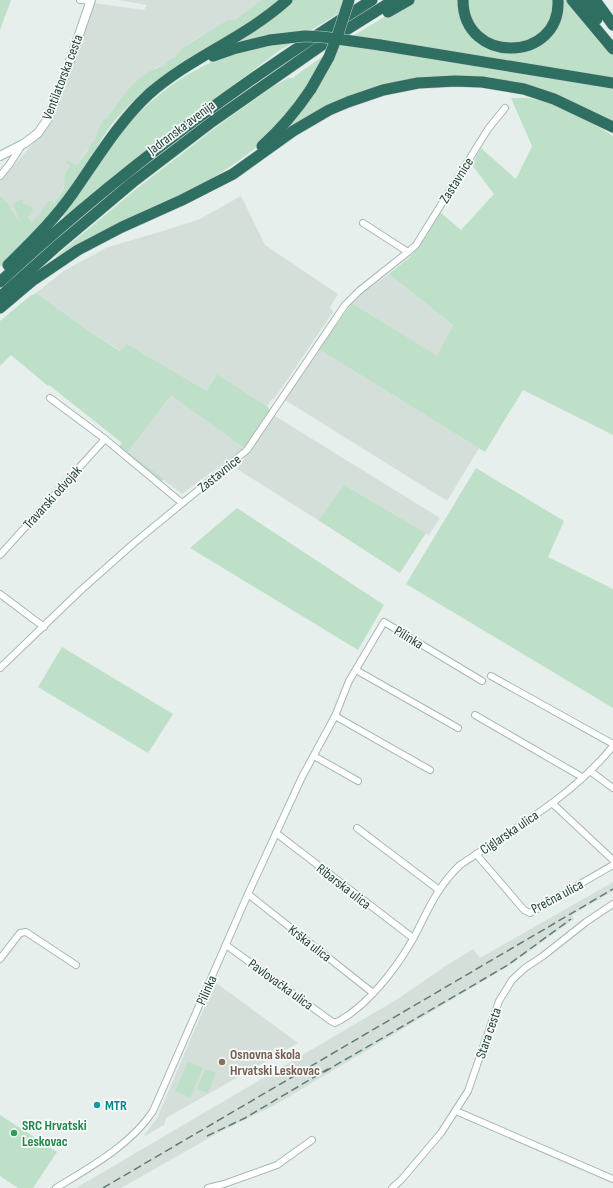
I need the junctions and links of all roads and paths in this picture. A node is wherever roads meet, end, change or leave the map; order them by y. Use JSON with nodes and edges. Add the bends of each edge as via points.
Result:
{"nodes":[{"id":1,"x":80,"y":0,"type":"edge"},
{"id":2,"x":287,"y":0,"type":"edge"},
{"id":3,"x":348,"y":0,"type":"edge"},
{"id":4,"x":362,"y":0,"type":"edge"},
{"id":5,"x":372,"y":0,"type":"edge"},
{"id":6,"x":394,"y":0,"type":"edge"},
{"id":7,"x":409,"y":0,"type":"edge"},
{"id":8,"x":463,"y":0,"type":"edge"},
{"id":9,"x":558,"y":0,"type":"edge"},
{"id":10,"x":572,"y":0,"type":"edge"},
{"id":11,"x":583,"y":0,"type":"edge"},
{"id":12,"x":595,"y":0,"type":"edge"},
{"id":13,"x":91,"y":1,"type":"edge"},
{"id":14,"x":613,"y":25,"type":"edge"},
{"id":15,"x":613,"y":41,"type":"edge"},
{"id":16,"x":613,"y":49,"type":"edge"},
{"id":17,"x":258,"y":76,"type":"junction"},
{"id":18,"x":166,"y":81,"type":"junction"},
{"id":19,"x":267,"y":83,"type":"junction"},
{"id":20,"x":613,"y":83,"type":"edge"},
{"id":21,"x":505,"y":108,"type":"dead end"},
{"id":22,"x":613,"y":126,"type":"edge"},
{"id":23,"x":22,"y":145,"type":"junction"},
{"id":24,"x":2,"y":154,"type":"edge"},
{"id":25,"x":0,"y":176,"type":"edge"},
{"id":26,"x":221,"y":179,"type":"junction"},
{"id":27,"x":363,"y":223,"type":"dead end"},
{"id":28,"x":408,"y":252,"type":"junction"},
{"id":29,"x":0,"y":272,"type":"edge"},
{"id":30,"x":0,"y":282,"type":"edge"},
{"id":31,"x":0,"y":297,"type":"edge"},
{"id":32,"x":0,"y":308,"type":"edge"},
{"id":33,"x":50,"y":398,"type":"dead end"},
{"id":34,"x":105,"y":439,"type":"junction"},
{"id":35,"x":182,"y":503,"type":"junction"},
{"id":36,"x":0,"y":555,"type":"edge"},
{"id":37,"x":0,"y":594,"type":"edge"},
{"id":38,"x":44,"y":627,"type":"junction"},
{"id":39,"x":0,"y":668,"type":"edge"},
{"id":40,"x":356,"y":670,"type":"junction"},
{"id":41,"x":491,"y":676,"type":"dead end"},
{"id":42,"x":482,"y":681,"type":"dead end"},
{"id":43,"x":475,"y":715,"type":"dead end"},
{"id":44,"x":335,"y":716,"type":"junction"},
{"id":45,"x":458,"y":728,"type":"dead end"},
{"id":46,"x":613,"y":745,"type":"edge"},
{"id":47,"x":314,"y":756,"type":"junction"},
{"id":48,"x":430,"y":770,"type":"dead end"},
{"id":49,"x":590,"y":771,"type":"junction"},
{"id":50,"x":582,"y":777,"type":"junction"},
{"id":51,"x":358,"y":781,"type":"dead end"},
{"id":52,"x":613,"y":788,"type":"edge"},
{"id":53,"x":552,"y":803,"type":"junction"},
{"id":54,"x":357,"y":828,"type":"dead end"},
{"id":55,"x":276,"y":833,"type":"junction"},
{"id":56,"x":476,"y":854,"type":"junction"},
{"id":57,"x":613,"y":860,"type":"edge"},
{"id":58,"x":613,"y":865,"type":"edge"},
{"id":59,"x":439,"y":890,"type":"junction"},
{"id":60,"x":248,"y":894,"type":"junction"},
{"id":61,"x":613,"y":904,"type":"edge"},
{"id":62,"x":413,"y":938,"type":"junction"},
{"id":63,"x":226,"y":945,"type":"junction"},
{"id":64,"x":0,"y":959,"type":"edge"},
{"id":65,"x":76,"y":965,"type":"dead end"},
{"id":66,"x":373,"y":993,"type":"junction"},
{"id":67,"x":335,"y":1023,"type":"joint"},
{"id":68,"x":456,"y":1111,"type":"junction"},
{"id":69,"x":312,"y":1140,"type":"dead end"},
{"id":70,"x":613,"y":1179,"type":"edge"},
{"id":71,"x":56,"y":1188,"type":"edge"},
{"id":72,"x":208,"y":1188,"type":"edge"},
{"id":73,"x":392,"y":1188,"type":"edge"}],
"edges":[{"from":1,"to":13,"type":"street"},
{"from":2,"to":18,"type":"highway","via":[[251,28]]},
{"from":3,"to":26,"type":"highway","bridge":true,"via":[[329,56],[311,90],[283,126]]},
{"from":4,"to":17,"type":"highway","via":[[273,60]]},
{"from":5,"to":17,"type":"highway","name":"Jadranska avenija"},
{"from":6,"to":19,"type":"highway","name":"Jadranska avenija"},
{"from":7,"to":19,"type":"highway","via":[[291,73]]},
{"from":8,"to":9,"type":"highway","via":[[464,12],[476,35],[491,45],[514,49],[530,45],[547,32],[555,18]]},
{"from":10,"to":16,"type":"highway"},
{"from":11,"to":15,"type":"highway"},
{"from":12,"to":14,"type":"highway"},
{"from":13,"to":23,"type":"main road","name":"Ventilatorska cesta","via":[[47,120],[38,133]]},
{"from":17,"to":30,"type":"highway","name":"Jadranska avenija","via":[[188,125]]},
{"from":18,"to":20,"type":"highway","bridge":true,"via":[[233,49],[270,40],[305,36],[380,45]]},
{"from":18,"to":29,"type":"highway","via":[[133,111],[109,139],[73,194],[52,220]]},
{"from":19,"to":31,"type":"highway","name":"Jadranska avenija","via":[[213,120],[133,182]]},
{"from":21,"to":28,"type":"street","name":"Zastavnice","via":[[488,129],[416,245]]},
{"from":22,"to":26,"type":"highway","via":[[561,102],[524,89],[482,82],[418,83],[365,95],[329,110],[292,131],[233,174]]},
{"from":23,"to":24,"type":"main road","name":"Ventilatorska cesta"},
{"from":23,"to":25,"type":"street"},
{"from":26,"to":32,"type":"highway","via":[[78,250],[32,281]]},
{"from":27,"to":28,"type":"street"},
{"from":28,"to":35,"type":"street","name":"Zastavnice","via":[[359,291],[345,306],[247,450]]},
{"from":33,"to":34,"type":"street"},
{"from":34,"to":35,"type":"street"},
{"from":34,"to":36,"type":"street","name":"Travarski odvojak"},
{"from":35,"to":38,"type":"street","name":"Zastavnice","via":[[80,591]]},
{"from":37,"to":38,"type":"street"},
{"from":38,"to":39,"type":"street","name":"Zastavnice"},
{"from":40,"to":42,"type":"street","name":"Pilinka","via":[[384,622]]},
{"from":40,"to":44,"type":"street","name":"Pilinka"},
{"from":40,"to":45,"type":"street"},
{"from":41,"to":46,"type":"street","name":"Ciglarska ulica"},
{"from":43,"to":50,"type":"street"},
{"from":44,"to":47,"type":"street","name":"Pilinka"},
{"from":44,"to":48,"type":"street"},
{"from":46,"to":49,"type":"street","name":"Ciglarska ulica"},
{"from":47,"to":51,"type":"street"},
{"from":47,"to":55,"type":"street","name":"Pilinka"},
{"from":49,"to":50,"type":"street","name":"Ciglarska ulica"},
{"from":49,"to":52,"type":"street"},
{"from":50,"to":53,"type":"street","name":"Ciglarska ulica"},
{"from":53,"to":56,"type":"street","name":"Ciglarska ulica"},
{"from":53,"to":57,"type":"street"},
{"from":54,"to":59,"type":"street"},
{"from":55,"to":60,"type":"street","name":"Pilinka"},
{"from":55,"to":62,"type":"street","name":"Ribarska ulica"},
{"from":56,"to":58,"type":"street","name":"Prečna ulica","via":[[524,910],[530,913]]},
{"from":56,"to":59,"type":"street","name":"Ciglarska ulica","via":[[460,865]]},
{"from":59,"to":62,"type":"street","name":"Ciglarska ulica"},
{"from":60,"to":63,"type":"street","name":"Pilinka"},
{"from":60,"to":66,"type":"street","name":"Krška ulica"},
{"from":61,"to":68,"type":"street","name":"Stara cesta","via":[[512,980],[499,1001],[468,1091]]},
{"from":62,"to":66,"type":"street","name":"Ciglarska ulica","via":[[395,968]]},
{"from":63,"to":67,"type":"street","name":"Pavlovačka ulica"},
{"from":63,"to":71,"type":"street","name":"Pilinka","via":[[161,1095],[147,1120],[133,1136]]},
{"from":64,"to":65,"type":"street","via":[[20,933],[26,932]]},
{"from":66,"to":67,"type":"street","name":"Ciglarska ulica"},
{"from":68,"to":70,"type":"street"},
{"from":68,"to":73,"type":"street","name":"Stara cesta"},
{"from":69,"to":72,"type":"street","via":[[277,1165]]}]}
